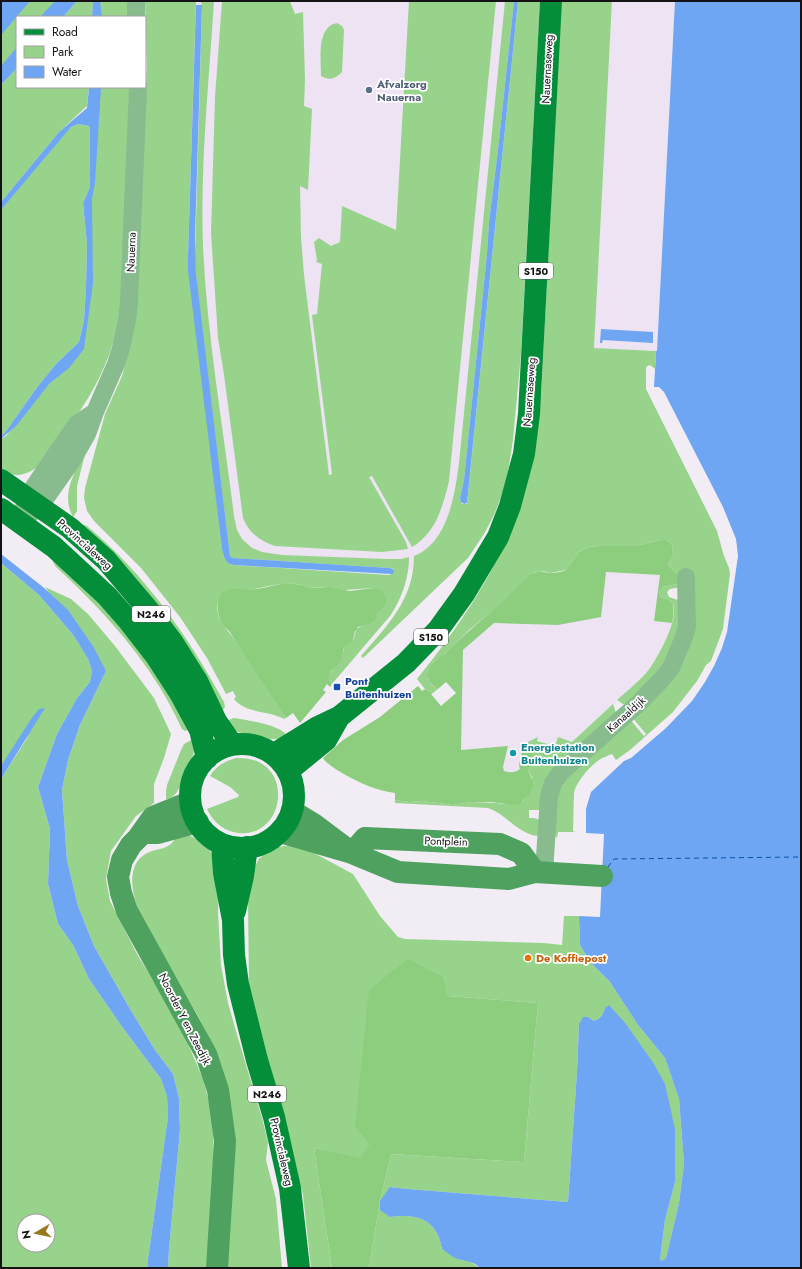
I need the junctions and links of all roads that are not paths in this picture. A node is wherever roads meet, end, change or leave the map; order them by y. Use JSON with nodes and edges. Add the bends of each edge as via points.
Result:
{"nodes":[{"id":1,"x":136,"y":1,"type":"edge"},
{"id":2,"x":551,"y":1,"type":"edge"},
{"id":3,"x":136,"y":16,"type":"edge"},
{"id":4,"x":138,"y":88,"type":"edge"},
{"id":5,"x":1,"y":480,"type":"edge"},
{"id":6,"x":34,"y":502,"type":"junction"},
{"id":7,"x":1,"y":509,"type":"edge"},
{"id":8,"x":20,"y":522,"type":"junction"},
{"id":9,"x":686,"y":577,"type":"dead end"},
{"id":10,"x":232,"y":744,"type":"junction"},
{"id":11,"x":207,"y":758,"type":"junction"},
{"id":12,"x":281,"y":763,"type":"junction"},
{"id":13,"x":292,"y":811,"type":"junction"},
{"id":14,"x":194,"y":812,"type":"junction"},
{"id":15,"x":280,"y":832,"type":"junction"},
{"id":16,"x":222,"y":844,"type":"junction"},
{"id":17,"x":247,"y":847,"type":"junction"},
{"id":18,"x":352,"y":853,"type":"junction"},
{"id":19,"x":540,"y":872,"type":"junction"},
{"id":20,"x":602,"y":876,"type":"dead end"},
{"id":21,"x":233,"y":920,"type":"junction"},
{"id":22,"x":217,"y":1268,"type":"edge"},
{"id":23,"x":299,"y":1268,"type":"edge"}],
"edges":[{"from":1,"to":3,"type":"street"},
{"from":2,"to":12,"type":"main road","name":"Nauernaseweg","number":"S150","via":[[529,414],[524,454],[510,506],[498,536],[480,568],[438,630],[406,663],[339,717],[316,728]]},
{"from":4,"to":6,"type":"street","name":"Nauerna","via":[[130,277],[127,320],[121,348],[87,434],[71,462]]},
{"from":5,"to":6,"type":"main road","name":"Provincialeweg","number":"N246"},
{"from":6,"to":8,"type":"street","name":"Nauerna"},
{"from":6,"to":10,"type":"main road","name":"Provincialeweg","number":"N246","via":[[70,528],[106,560],[145,606],[197,681],[216,721]]},
{"from":7,"to":8,"type":"main road","name":"Provincialeweg","number":"N246"},
{"from":8,"to":11,"type":"main road","name":"Provincialeweg","number":"N246","via":[[87,576],[128,620],[180,693],[200,730]]},
{"from":9,"to":19,"type":"street","name":"Kanaaldijk","via":[[687,627],[671,668],[638,704],[561,772],[553,783]]},
{"from":10,"to":11,"type":"main road"},
{"from":10,"to":12,"type":"main road","via":[[260,747]]},
{"from":11,"to":14,"type":"main road","via":[[195,773],[190,792]]},
{"from":12,"to":13,"type":"main road","via":[[293,786]]},
{"from":13,"to":15,"type":"main road"},
{"from":13,"to":18,"type":"street"},
{"from":14,"to":16,"type":"main road","via":[[209,836]]},
{"from":14,"to":22,"type":"street","name":"Noorder Y en Zeedijk","via":[[153,817],[131,844],[122,860],[118,878],[127,911],[206,1054],[218,1090],[225,1141]]},
{"from":15,"to":17,"type":"main road","via":[[266,842]]},
{"from":15,"to":18,"type":"street"},
{"from":16,"to":17,"type":"main road","via":[[237,848]]},
{"from":16,"to":21,"type":"main road","name":"Provincialeweg","number":"N246","via":[[224,873]]},
{"from":17,"to":21,"type":"main road","name":"Provincialeweg","number":"N246"},
{"from":18,"to":19,"type":"street","via":[[398,872],[509,879]]},
{"from":18,"to":19,"type":"street","name":"Pontplein","via":[[365,838],[500,844],[521,853]]},
{"from":19,"to":20,"type":"street"},
{"from":21,"to":23,"type":"main road","name":"Provincialeweg","number":"N246","via":[[238,984],[274,1117],[290,1188]]}]}
